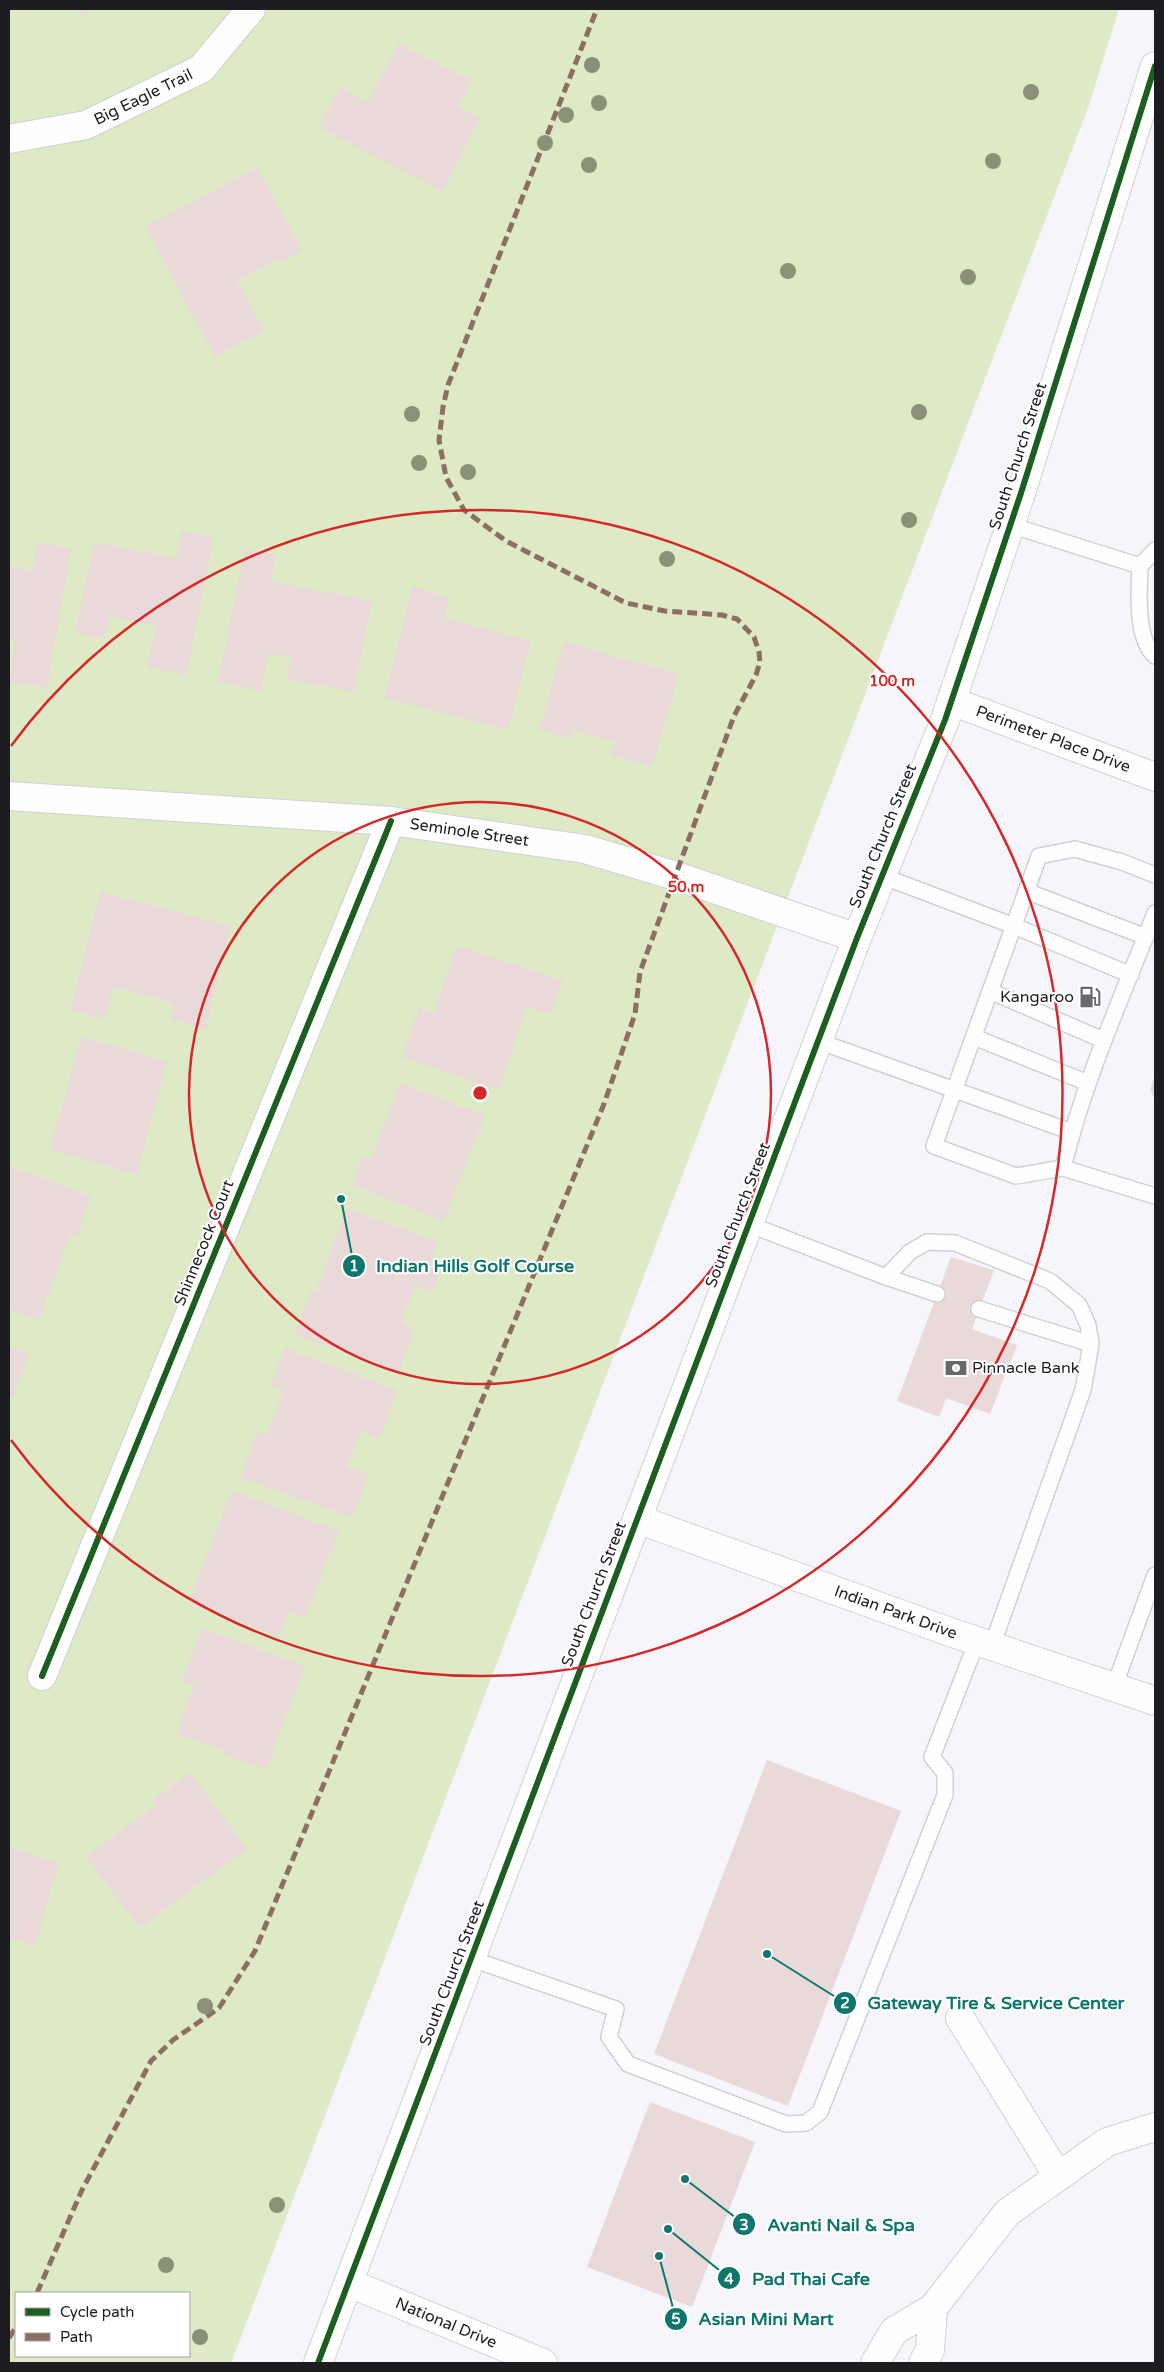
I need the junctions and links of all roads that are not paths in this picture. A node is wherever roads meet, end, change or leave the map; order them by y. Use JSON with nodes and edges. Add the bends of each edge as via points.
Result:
{"nodes":[{"id":1,"x":251,"y":9,"type":"edge"},
{"id":2,"x":1154,"y":75,"type":"edge"},
{"id":3,"x":9,"y":139,"type":"edge"},
{"id":4,"x":1010,"y":526,"type":"junction"},
{"id":5,"x":1155,"y":550,"type":"edge"},
{"id":6,"x":1140,"y":566,"type":"junction"},
{"id":7,"x":1155,"y":656,"type":"edge"},
{"id":8,"x":951,"y":701,"type":"junction"},
{"id":9,"x":1155,"y":777,"type":"edge"},
{"id":10,"x":9,"y":796,"type":"edge"},
{"id":11,"x":391,"y":821,"type":"junction"},
{"id":12,"x":1155,"y":875,"type":"edge"},
{"id":13,"x":882,"y":876,"type":"junction"},
{"id":14,"x":1026,"y":891,"type":"junction"},
{"id":15,"x":1155,"y":913,"type":"edge"},
{"id":16,"x":1014,"y":926,"type":"junction"},
{"id":17,"x":1146,"y":937,"type":"junction"},
{"id":18,"x":857,"y":938,"type":"junction"},
{"id":19,"x":1131,"y":975,"type":"junction"},
{"id":20,"x":990,"y":992,"type":"junction"},
{"id":21,"x":974,"y":1037,"type":"junction"},
{"id":22,"x":818,"y":1040,"type":"junction"},
{"id":23,"x":1103,"y":1040,"type":"junction"},
{"id":24,"x":1088,"y":1083,"type":"junction"},
{"id":25,"x":955,"y":1089,"type":"junction"},
{"id":26,"x":1072,"y":1132,"type":"junction"},
{"id":27,"x":1063,"y":1168,"type":"junction"},
{"id":28,"x":1155,"y":1196,"type":"edge"},
{"id":29,"x":748,"y":1224,"type":"junction"},
{"id":30,"x":886,"y":1277,"type":"junction"},
{"id":31,"x":937,"y":1294,"type":"dead end"},
{"id":32,"x":979,"y":1308,"type":"dead end"},
{"id":33,"x":1091,"y":1344,"type":"junction"},
{"id":34,"x":637,"y":1519,"type":"junction"},
{"id":35,"x":1155,"y":1575,"type":"edge"},
{"id":36,"x":984,"y":1644,"type":"junction"},
{"id":37,"x":42,"y":1676,"type":"dead end"},
{"id":38,"x":1114,"y":1687,"type":"junction"},
{"id":39,"x":1155,"y":1701,"type":"edge"},
{"id":40,"x":472,"y":1959,"type":"junction"},
{"id":41,"x":960,"y":2018,"type":"dead end"},
{"id":42,"x":1155,"y":2127,"type":"edge"},
{"id":43,"x":1058,"y":2176,"type":"junction"},
{"id":44,"x":350,"y":2283,"type":"junction"},
{"id":45,"x":932,"y":2308,"type":"junction"},
{"id":46,"x":318,"y":2363,"type":"edge"},
{"id":47,"x":543,"y":2363,"type":"edge"},
{"id":48,"x":875,"y":2363,"type":"edge"},
{"id":49,"x":923,"y":2363,"type":"edge"}],
"edges":[{"from":1,"to":3,"type":"main road","name":"Big Eagle Trail","via":[[201,68],[86,125]]},
{"from":2,"to":4,"type":"main road","name":"South Church Street"},
{"from":4,"to":6,"type":"lane"},
{"from":4,"to":8,"type":"main road","name":"South Church Street"},
{"from":5,"to":6,"type":"lane"},
{"from":6,"to":7,"type":"lane","via":[[1139,620]]},
{"from":8,"to":9,"type":"main road","name":"Perimeter Place Drive"},
{"from":8,"to":13,"type":"main road","name":"South Church Street"},
{"from":10,"to":11,"type":"main road","name":"Seminole Street"},
{"from":11,"to":18,"type":"main road","name":"Seminole Street","via":[[585,849],[676,876]]},
{"from":11,"to":37,"type":"main road","name":"Shinnecock Court"},
{"from":12,"to":14,"type":"lane","via":[[1075,849],[1039,856]]},
{"from":13,"to":16,"type":"lane"},
{"from":13,"to":18,"type":"main road","name":"South Church Street"},
{"from":14,"to":16,"type":"lane"},
{"from":14,"to":17,"type":"lane"},
{"from":15,"to":17,"type":"lane"},
{"from":16,"to":19,"type":"lane"},
{"from":16,"to":20,"type":"lane"},
{"from":17,"to":19,"type":"lane"},
{"from":18,"to":22,"type":"main road","name":"South Church Street"},
{"from":19,"to":23,"type":"lane"},
{"from":20,"to":21,"type":"lane"},
{"from":20,"to":23,"type":"lane"},
{"from":21,"to":24,"type":"lane"},
{"from":21,"to":25,"type":"lane"},
{"from":22,"to":25,"type":"lane"},
{"from":22,"to":29,"type":"main road","name":"South Church Street"},
{"from":23,"to":24,"type":"lane"},
{"from":24,"to":26,"type":"lane"},
{"from":25,"to":26,"type":"lane"},
{"from":25,"to":27,"type":"lane","via":[[934,1146],[1016,1176]]},
{"from":26,"to":27,"type":"lane"},
{"from":27,"to":28,"type":"lane"},
{"from":29,"to":30,"type":"lane"},
{"from":29,"to":34,"type":"main road","name":"South Church Street"},
{"from":30,"to":31,"type":"lane"},
{"from":30,"to":33,"type":"lane","via":[[910,1252],[927,1242],[955,1243],[1050,1282],[1078,1305],[1088,1325]]},
{"from":32,"to":33,"type":"lane"},
{"from":33,"to":36,"type":"lane","via":[[1083,1390]]},
{"from":34,"to":36,"type":"main road","name":"Indian Park Drive"},
{"from":34,"to":40,"type":"main road","name":"South Church Street"},
{"from":35,"to":38,"type":"lane"},
{"from":36,"to":38,"type":"main road","name":"Indian Park Drive"},
{"from":36,"to":40,"type":"lane","via":[[932,1757],[945,1773],[945,1795],[820,2112],[806,2123],[786,2124],[628,2064],[609,2037],[616,2010]]},
{"from":38,"to":39,"type":"main road","name":"Indian Park Drive"},
{"from":40,"to":44,"type":"main road","name":"South Church Street"},
{"from":41,"to":43,"type":"main road"},
{"from":42,"to":43,"type":"main road","via":[[1107,2142]]},
{"from":43,"to":45,"type":"main road","via":[[1007,2213]]},
{"from":44,"to":46,"type":"main road","name":"South Church Street"},
{"from":44,"to":47,"type":"main road","name":"National Drive"},
{"from":45,"to":48,"type":"main road","via":[[894,2331]]},
{"from":45,"to":49,"type":"main road","via":[[930,2350]]}]}
